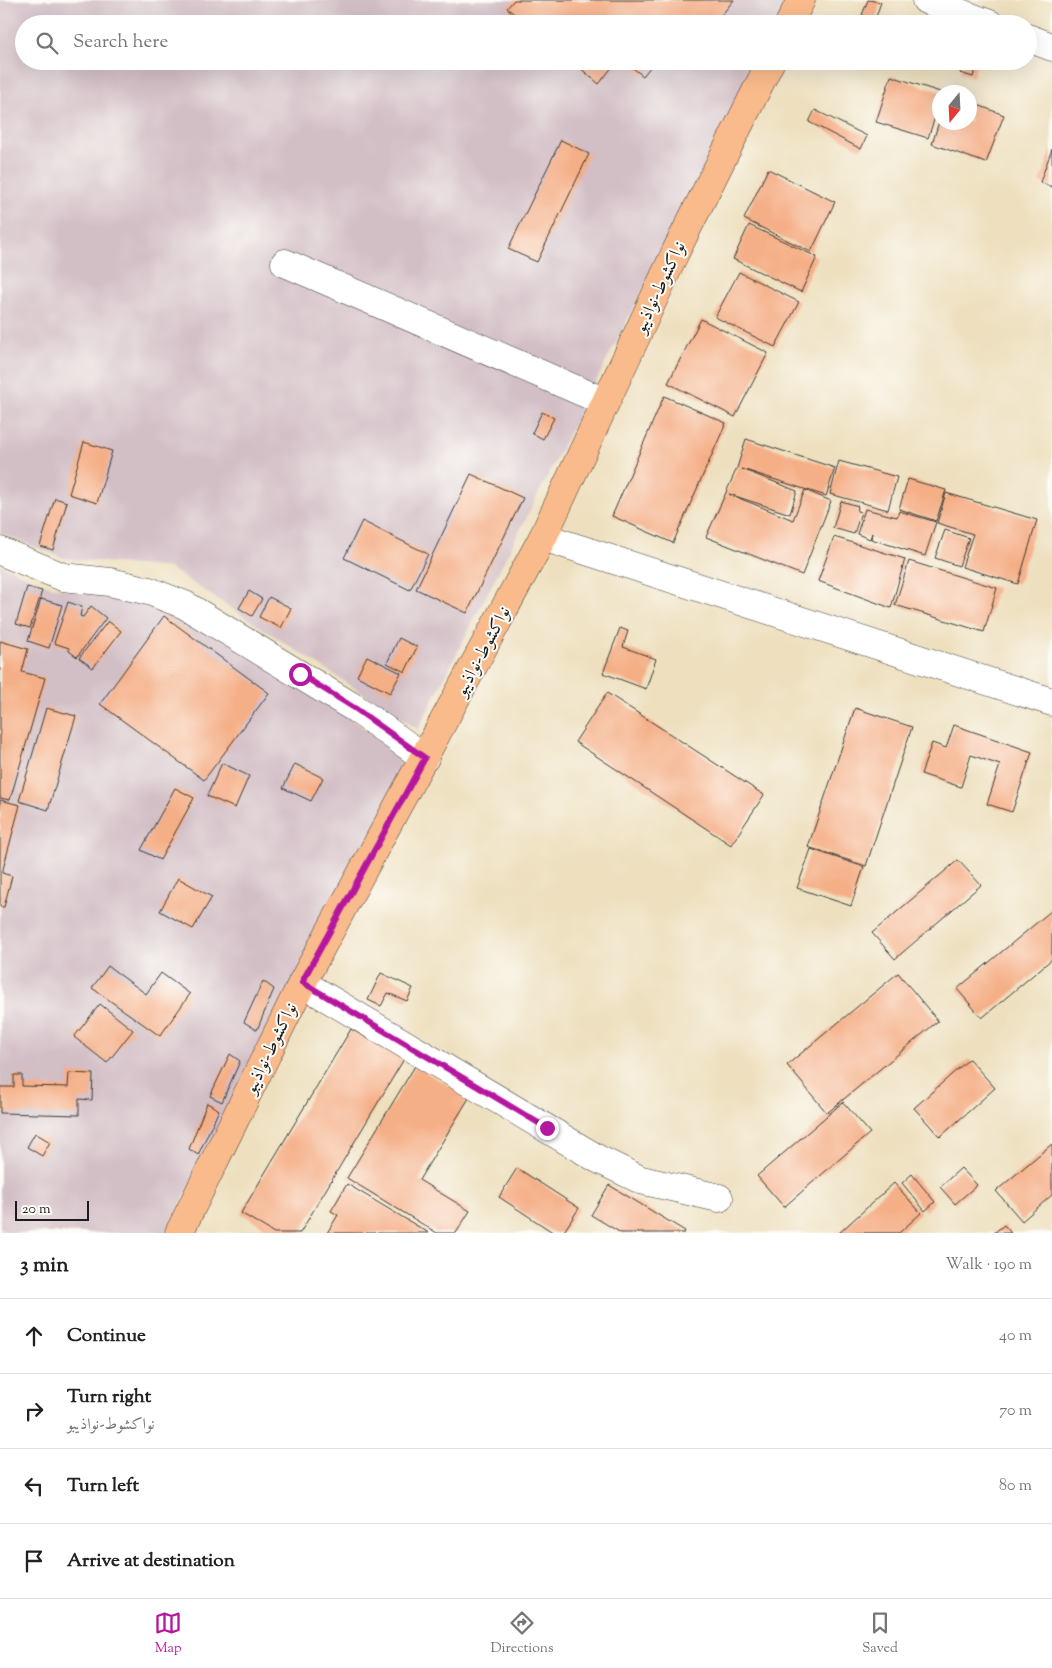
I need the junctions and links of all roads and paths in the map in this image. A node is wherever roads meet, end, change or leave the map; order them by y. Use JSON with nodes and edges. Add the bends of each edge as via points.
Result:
{"nodes":[{"id":1,"x":801,"y":0,"type":"edge"},
{"id":2,"x":926,"y":0,"type":"edge"},
{"id":3,"x":794,"y":15,"type":"edge"},
{"id":4,"x":966,"y":15,"type":"edge"},
{"id":5,"x":1037,"y":41,"type":"edge"},
{"id":6,"x":1052,"y":47,"type":"edge"},
{"id":7,"x":766,"y":70,"type":"edge"},
{"id":8,"x":285,"y":263,"type":"dead end"},
{"id":9,"x":605,"y":402,"type":"junction"},
{"id":10,"x":543,"y":537,"type":"junction"},
{"id":11,"x":0,"y":551,"type":"edge"},
{"id":12,"x":1052,"y":702,"type":"edge"},
{"id":13,"x":425,"y":758,"type":"junction"},
{"id":14,"x":302,"y":982,"type":"junction"},
{"id":15,"x":719,"y":1198,"type":"dead end"},
{"id":16,"x":179,"y":1233,"type":"edge"}],
"edges":[{"from":1,"to":3,"type":"main road"},
{"from":2,"to":4,"type":"street"},
{"from":5,"to":6,"type":"street"},
{"from":7,"to":9,"type":"main road","name":"نواكشوط-نواذيبو"},
{"from":8,"to":9,"type":"street"},
{"from":9,"to":10,"type":"main road","name":"نواكشوط-نواذيبو"},
{"from":10,"to":12,"type":"street"},
{"from":10,"to":13,"type":"main road","name":"نواكشوط-نواذيبو"},
{"from":11,"to":13,"type":"street","via":[[62,577],[110,582],[149,591],[185,605],[356,709]]},
{"from":13,"to":14,"type":"main road","name":"نواكشوط-نواذيبو"},
{"from":14,"to":15,"type":"street","via":[[598,1159],[641,1180]]},
{"from":14,"to":16,"type":"main road","name":"نواكشوط-نواذيبو"}]}
